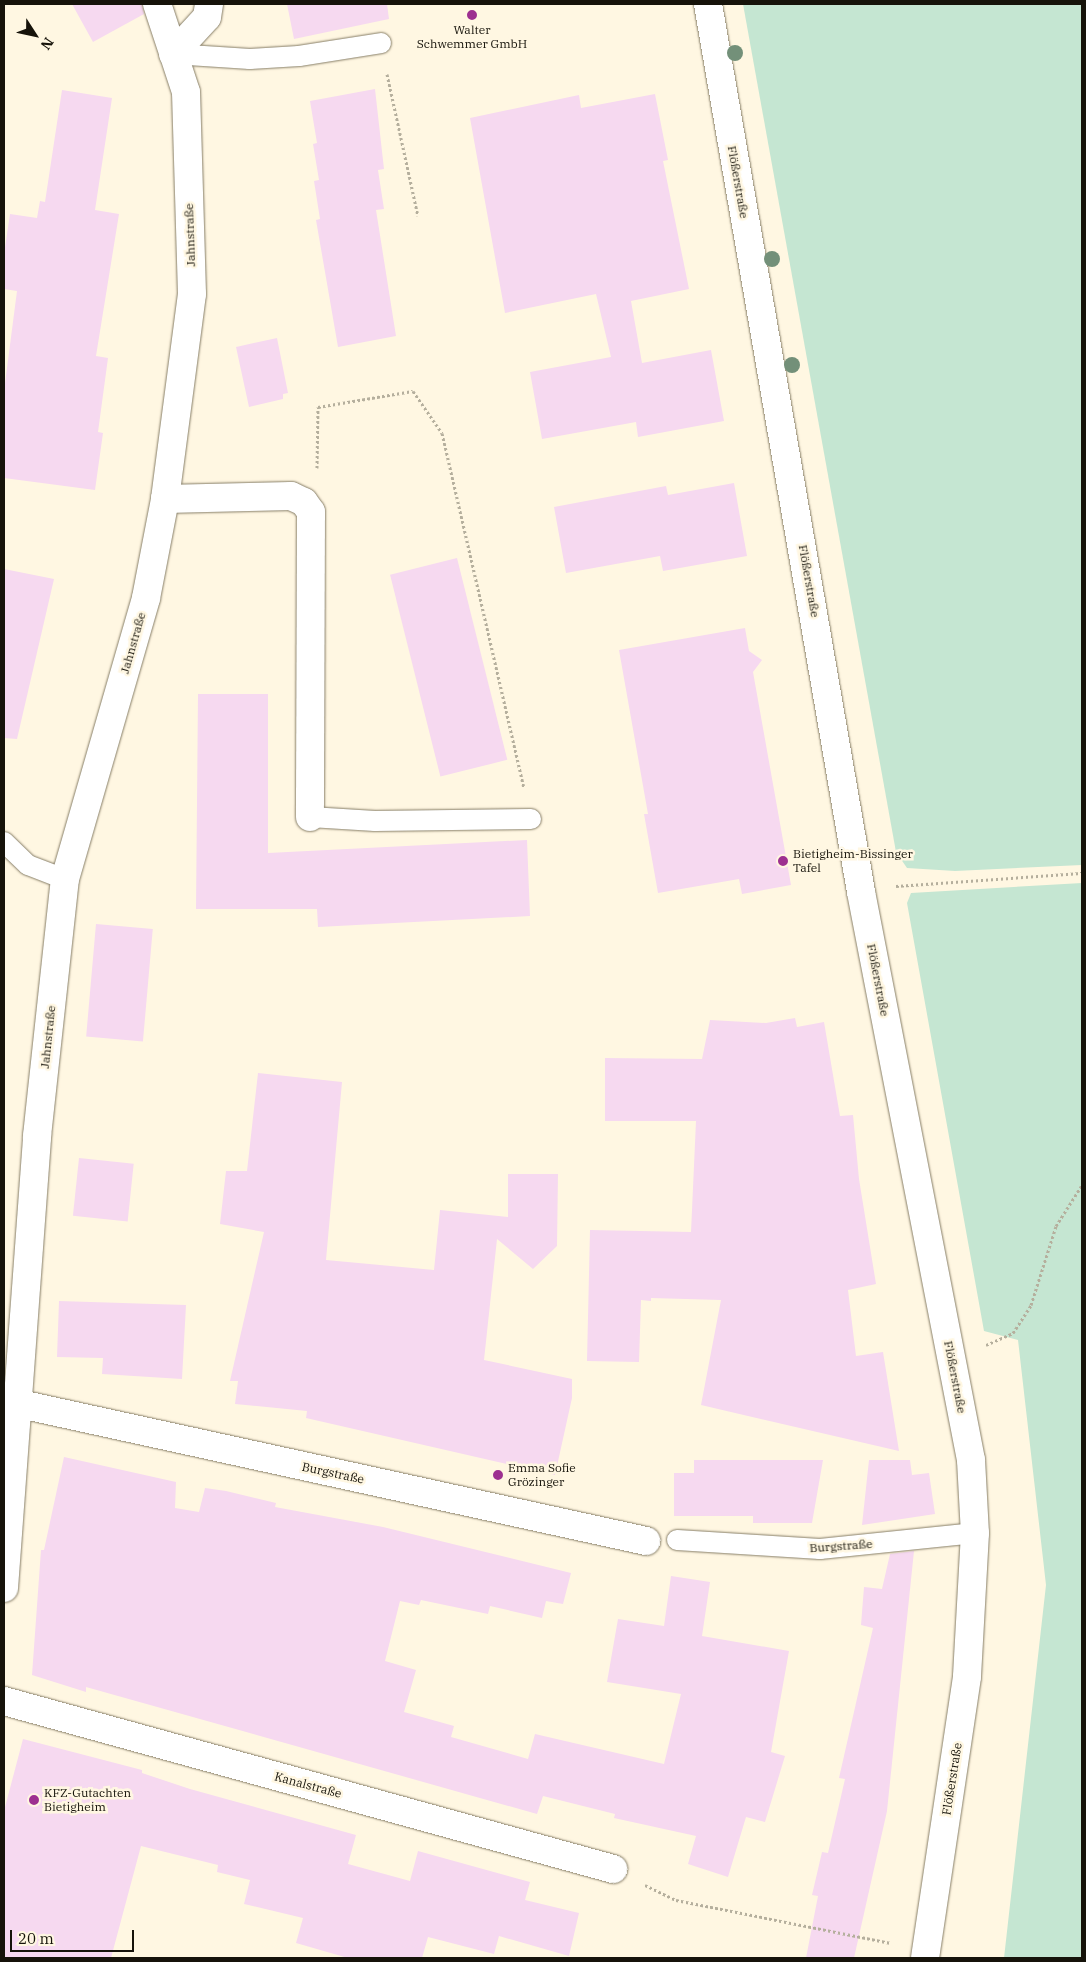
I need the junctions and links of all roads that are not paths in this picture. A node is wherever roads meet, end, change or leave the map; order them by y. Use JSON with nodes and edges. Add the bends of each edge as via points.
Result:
{"nodes":[{"id":1,"x":157,"y":4,"type":"edge"},
{"id":2,"x":209,"y":4,"type":"edge"},
{"id":3,"x":708,"y":4,"type":"edge"},
{"id":4,"x":381,"y":43,"type":"road end"},
{"id":5,"x":174,"y":54,"type":"junction"},
{"id":6,"x":165,"y":498,"type":"junction"},
{"id":7,"x":310,"y":818,"type":"joint"},
{"id":8,"x":531,"y":819,"type":"road end"},
{"id":9,"x":4,"y":842,"type":"edge"},
{"id":10,"x":65,"y":879,"type":"junction"},
{"id":11,"x":20,"y":1404,"type":"junction"},
{"id":12,"x":974,"y":1533,"type":"junction"},
{"id":13,"x":677,"y":1540,"type":"dead end"},
{"id":14,"x":646,"y":1541,"type":"dead end"},
{"id":15,"x":4,"y":1588,"type":"edge"},
{"id":16,"x":4,"y":1701,"type":"edge"},
{"id":17,"x":613,"y":1869,"type":"road end"},
{"id":18,"x":926,"y":1954,"type":"edge"}],
"edges":[{"from":1,"to":5,"type":"street","name":"Jahnstraße"},
{"from":2,"to":5,"type":"street","via":[[207,17]]},
{"from":3,"to":12,"type":"street","name":"Flößerstraße","via":[[861,892],[971,1460]]},
{"from":4,"to":5,"type":"lane","via":[[300,56],[250,59]]},
{"from":5,"to":6,"type":"street","name":"Jahnstraße","via":[[186,92],[192,294]]},
{"from":6,"to":7,"type":"street","via":[[291,496],[304,502],[311,512]]},
{"from":6,"to":10,"type":"street","name":"Jahnstraße","via":[[146,598]]},
{"from":7,"to":8,"type":"lane","via":[[375,821]]},
{"from":9,"to":10,"type":"lane","via":[[28,865]]},
{"from":10,"to":11,"type":"street","name":"Jahnstraße","via":[[37,1136]]},
{"from":11,"to":14,"type":"street","name":"Burgstraße"},
{"from":11,"to":15,"type":"street","name":"Jahnstraße"},
{"from":12,"to":13,"type":"lane","name":"Burgstraße","via":[[820,1549]]},
{"from":12,"to":18,"type":"street","name":"Flößerstraße","via":[[967,1676]]},
{"from":16,"to":17,"type":"street","name":"Kanalstraße"}]}
